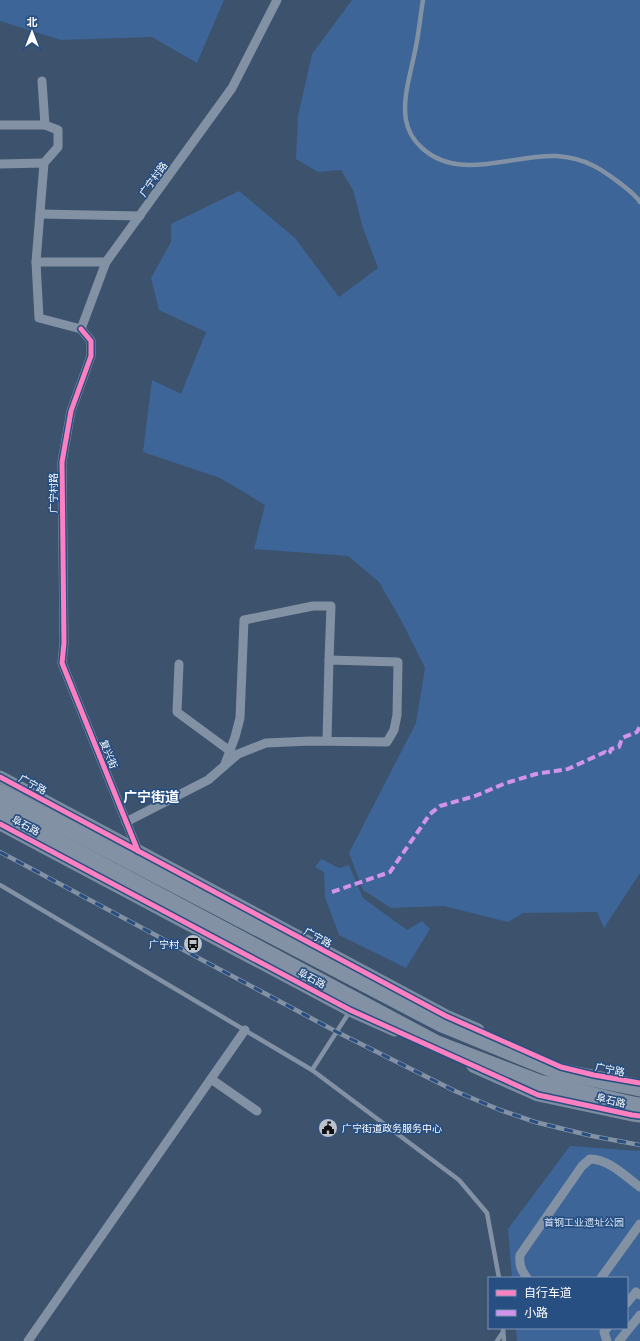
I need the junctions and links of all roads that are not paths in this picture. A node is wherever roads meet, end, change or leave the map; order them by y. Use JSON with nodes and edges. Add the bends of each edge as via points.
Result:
{"nodes":[{"id":1,"x":277,"y":0,"type":"edge"},
{"id":2,"x":424,"y":0,"type":"edge"},
{"id":3,"x":42,"y":81,"type":"dead end"},
{"id":4,"x":0,"y":125,"type":"edge"},
{"id":5,"x":45,"y":125,"type":"junction"},
{"id":6,"x":44,"y":163,"type":"junction"},
{"id":7,"x":0,"y":164,"type":"edge"},
{"id":8,"x":640,"y":202,"type":"edge"},
{"id":9,"x":40,"y":214,"type":"junction"},
{"id":10,"x":140,"y":216,"type":"junction"},
{"id":11,"x":36,"y":262,"type":"junction"},
{"id":12,"x":106,"y":262,"type":"junction"},
{"id":13,"x":81,"y":330,"type":"junction"},
{"id":14,"x":329,"y":660,"type":"junction"},
{"id":15,"x":62,"y":663,"type":"joint"},
{"id":16,"x":179,"y":664,"type":"dead end"},
{"id":17,"x":327,"y":741,"type":"junction"},
{"id":18,"x":230,"y":751,"type":"junction"},
{"id":19,"x":225,"y":764,"type":"junction"},
{"id":20,"x":0,"y":777,"type":"edge"},
{"id":21,"x":0,"y":793,"type":"edge"},
{"id":22,"x":0,"y":811,"type":"edge"},
{"id":23,"x":126,"y":822,"type":"junction"},
{"id":24,"x":0,"y":824,"type":"edge"},
{"id":25,"x":138,"y":852,"type":"junction"},
{"id":26,"x":0,"y":885,"type":"edge"},
{"id":27,"x":350,"y":1010,"type":"junction"},
{"id":28,"x":244,"y":1030,"type":"junction"},
{"id":29,"x":312,"y":1070,"type":"junction"},
{"id":30,"x":211,"y":1079,"type":"junction"},
{"id":31,"x":638,"y":1084,"type":"edge"},
{"id":32,"x":640,"y":1106,"type":"edge"},
{"id":33,"x":257,"y":1111,"type":"dead end"},
{"id":34,"x":640,"y":1116,"type":"edge"},
{"id":35,"x":640,"y":1187,"type":"edge"},
{"id":36,"x":640,"y":1224,"type":"edge"},
{"id":37,"x":500,"y":1277,"type":"edge"},
{"id":38,"x":527,"y":1277,"type":"edge"},
{"id":39,"x":602,"y":1277,"type":"edge"},
{"id":40,"x":639,"y":1291,"type":"edge"},
{"id":41,"x":628,"y":1302,"type":"edge"},
{"id":42,"x":640,"y":1315,"type":"edge"},
{"id":43,"x":606,"y":1329,"type":"edge"},
{"id":44,"x":503,"y":1330,"type":"edge"},
{"id":45,"x":28,"y":1341,"type":"edge"},
{"id":46,"x":497,"y":1341,"type":"edge"},
{"id":47,"x":504,"y":1341,"type":"edge"},
{"id":48,"x":607,"y":1341,"type":"edge"},
{"id":49,"x":619,"y":1341,"type":"edge"}],
"edges":[{"from":1,"to":10,"type":"street","name":"广宁村路","via":[[232,88]]},
{"from":2,"to":8,"type":"lane","via":[[405,103],[410,135],[430,156],[442,162],[484,165],[557,156],[576,160],[593,165],[624,186]]},
{"from":3,"to":5,"type":"street"},
{"from":4,"to":5,"type":"street"},
{"from":5,"to":6,"type":"street","via":[[58,130],[58,147]]},
{"from":6,"to":7,"type":"street"},
{"from":6,"to":9,"type":"street"},
{"from":9,"to":10,"type":"street"},
{"from":9,"to":11,"type":"street"},
{"from":10,"to":12,"type":"street","name":"广宁村路"},
{"from":11,"to":12,"type":"street"},
{"from":11,"to":13,"type":"street","via":[[39,318]]},
{"from":12,"to":13,"type":"street","name":"广宁村路"},
{"from":13,"to":15,"type":"street","name":"广宁村路","via":[[91,341],[90,356],[71,411],[62,462]]},
{"from":14,"to":17,"type":"street"},
{"from":14,"to":17,"type":"street","via":[[398,662],[397,716],[394,730],[387,742]]},
{"from":14,"to":18,"type":"street","via":[[331,606],[313,606],[244,620],[240,718]]},
{"from":15,"to":23,"type":"street","name":"复兴街"},
{"from":16,"to":18,"type":"street","via":[[177,712]]},
{"from":17,"to":19,"type":"street","via":[[266,743],[238,754]]},
{"from":18,"to":19,"type":"street"},
{"from":19,"to":23,"type":"street","via":[[208,780]]},
{"from":20,"to":25,"type":"street","name":"广宁路"},
{"from":21,"to":31,"type":"highway","name":"阜石路","via":[[442,1024],[557,1072]]},
{"from":22,"to":32,"type":"highway","name":"阜石路","via":[[438,1044],[539,1083]]},
{"from":23,"to":25,"type":"street","name":"复兴街"},
{"from":24,"to":27,"type":"street"},
{"from":25,"to":31,"type":"street","name":"广宁路","via":[[446,1016],[561,1067]]},
{"from":26,"to":28,"type":"lane"},
{"from":27,"to":29,"type":"lane"},
{"from":27,"to":34,"type":"street","via":[[538,1095]]},
{"from":28,"to":29,"type":"lane"},
{"from":28,"to":30,"type":"street"},
{"from":29,"to":37,"type":"lane","via":[[459,1180],[487,1213]]},
{"from":30,"to":33,"type":"street"},
{"from":30,"to":45,"type":"street"},
{"from":35,"to":38,"type":"street","via":[[608,1164],[598,1159],[590,1159],[582,1166],[520,1255],[521,1271]]},
{"from":36,"to":39,"type":"street"},
{"from":40,"to":41,"type":"street"},
{"from":42,"to":49,"type":"street"},
{"from":43,"to":48,"type":"street","via":[[604,1332]]},
{"from":44,"to":46,"type":"lane"},
{"from":44,"to":47,"type":"lane"}]}
